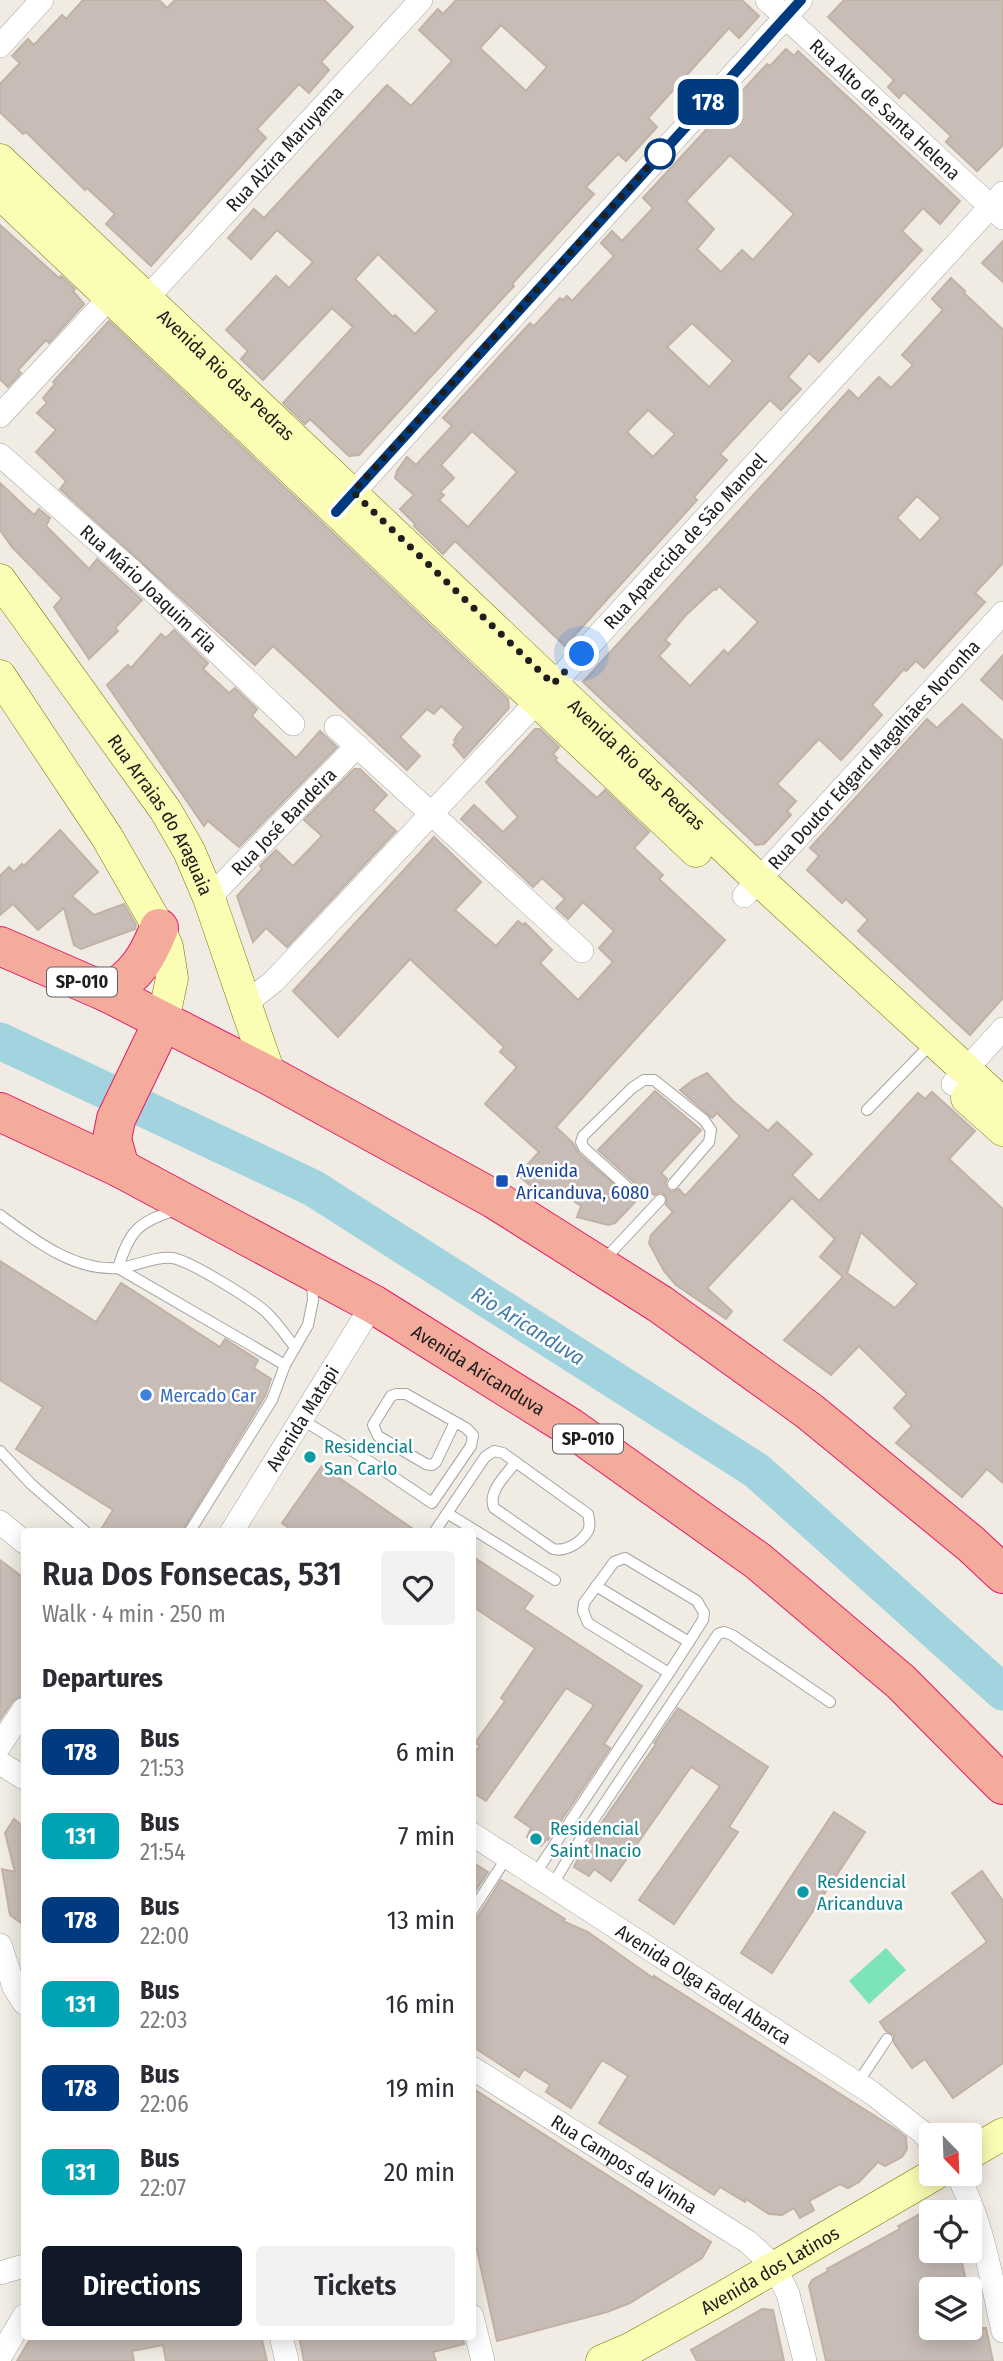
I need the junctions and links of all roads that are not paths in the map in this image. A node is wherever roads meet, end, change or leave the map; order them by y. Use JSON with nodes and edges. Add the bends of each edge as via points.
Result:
{"nodes":[{"id":1,"x":42,"y":0,"type":"edge"},
{"id":2,"x":421,"y":0,"type":"edge"},
{"id":3,"x":767,"y":0,"type":"edge"},
{"id":4,"x":793,"y":8,"type":"edge"},
{"id":5,"x":0,"y":46,"type":"edge"},
{"id":6,"x":0,"y":160,"type":"edge"},
{"id":7,"x":0,"y":193,"type":"edge"},
{"id":8,"x":999,"y":206,"type":"edge"},
{"id":9,"x":110,"y":297,"type":"junction"},
{"id":10,"x":147,"y":298,"type":"junction"},
{"id":11,"x":0,"y":416,"type":"edge"},
{"id":12,"x":0,"y":455,"type":"edge"},
{"id":13,"x":344,"y":502,"type":"junction"},
{"id":14,"x":0,"y":580,"type":"edge"},
{"id":15,"x":1003,"y":613,"type":"edge"},
{"id":16,"x":0,"y":676,"type":"edge"},
{"id":17,"x":546,"y":693,"type":"junction"},
{"id":18,"x":293,"y":724,"type":"dead end"},
{"id":19,"x":336,"y":727,"type":"dead end"},
{"id":20,"x":357,"y":746,"type":"junction"},
{"id":21,"x":432,"y":815,"type":"junction"},
{"id":22,"x":752,"y":888,"type":"junction"},
{"id":23,"x":209,"y":898,"type":"junction"},
{"id":24,"x":159,"y":928,"type":"junction"},
{"id":25,"x":0,"y":946,"type":"edge"},
{"id":26,"x":582,"y":951,"type":"dead end"},
{"id":27,"x":108,"y":993,"type":"junction"},
{"id":28,"x":245,"y":1004,"type":"junction"},
{"id":29,"x":163,"y":1021,"type":"junction"},
{"id":30,"x":1003,"y":1029,"type":"edge"},
{"id":31,"x":927,"y":1048,"type":"junction"},
{"id":32,"x":270,"y":1076,"type":"junction"},
{"id":33,"x":959,"y":1077,"type":"junction"},
{"id":34,"x":1003,"y":1104,"type":"edge"},
{"id":35,"x":867,"y":1110,"type":"dead end"},
{"id":36,"x":0,"y":1112,"type":"edge"},
{"id":37,"x":1003,"y":1130,"type":"edge"},
{"id":38,"x":120,"y":1168,"type":"junction"},
{"id":39,"x":673,"y":1184,"type":"dead end"},
{"id":40,"x":660,"y":1200,"type":"dead end"},
{"id":41,"x":190,"y":1205,"type":"junction"},
{"id":42,"x":651,"y":1209,"type":"junction"},
{"id":43,"x":0,"y":1215,"type":"edge"},
{"id":44,"x":599,"y":1266,"type":"junction"},
{"id":45,"x":118,"y":1268,"type":"junction"},
{"id":46,"x":312,"y":1271,"type":"junction"},
{"id":47,"x":373,"y":1304,"type":"junction"},
{"id":48,"x":295,"y":1347,"type":"junction"},
{"id":49,"x":285,"y":1365,"type":"junction"},
{"id":50,"x":301,"y":1419,"type":"junction"},
{"id":51,"x":455,"y":1422,"type":"junction"},
{"id":52,"x":0,"y":1451,"type":"edge"},
{"id":53,"x":516,"y":1462,"type":"junction"},
{"id":54,"x":447,"y":1513,"type":"junction"},
{"id":55,"x":0,"y":1522,"type":"edge"},
{"id":56,"x":82,"y":1528,"type":"edge"},
{"id":57,"x":192,"y":1528,"type":"edge"},
{"id":58,"x":234,"y":1528,"type":"edge"},
{"id":59,"x":437,"y":1528,"type":"edge"},
{"id":60,"x":471,"y":1528,"type":"edge"},
{"id":61,"x":476,"y":1531,"type":"edge"},
{"id":62,"x":21,"y":1540,"type":"edge"},
{"id":63,"x":1003,"y":1574,"type":"edge"},
{"id":64,"x":555,"y":1580,"type":"dead end"},
{"id":65,"x":596,"y":1586,"type":"junction"},
{"id":66,"x":689,"y":1642,"type":"junction"},
{"id":67,"x":669,"y":1673,"type":"junction"},
{"id":68,"x":830,"y":1702,"type":"dead end"},
{"id":69,"x":21,"y":1714,"type":"edge"},
{"id":70,"x":0,"y":1745,"type":"edge"},
{"id":71,"x":0,"y":1763,"type":"edge"},
{"id":72,"x":21,"y":1777,"type":"edge"},
{"id":73,"x":1003,"y":1785,"type":"edge"},
{"id":74,"x":476,"y":1838,"type":"edge"},
{"id":75,"x":507,"y":1857,"type":"junction"},
{"id":76,"x":543,"y":1880,"type":"junction"},
{"id":77,"x":476,"y":1905,"type":"edge"},
{"id":78,"x":0,"y":1945,"type":"edge"},
{"id":79,"x":21,"y":1998,"type":"edge"},
{"id":80,"x":887,"y":2039,"type":"dead end"},
{"id":81,"x":476,"y":2071,"type":"edge"},
{"id":82,"x":857,"y":2084,"type":"junction"},
{"id":83,"x":919,"y":2130,"type":"edge"},
{"id":84,"x":1003,"y":2134,"type":"edge"},
{"id":85,"x":982,"y":2146,"type":"edge"},
{"id":86,"x":919,"y":2183,"type":"edge"},
{"id":87,"x":964,"y":2186,"type":"edge"},
{"id":88,"x":774,"y":2266,"type":"junction"},
{"id":89,"x":21,"y":2267,"type":"edge"},
{"id":90,"x":0,"y":2273,"type":"edge"},
{"id":91,"x":21,"y":2321,"type":"edge"},
{"id":92,"x":1003,"y":2331,"type":"edge"},
{"id":93,"x":476,"y":2332,"type":"edge"},
{"id":94,"x":282,"y":2340,"type":"edge"},
{"id":95,"x":0,"y":2357,"type":"edge"},
{"id":96,"x":606,"y":2360,"type":"edge"},
{"id":97,"x":287,"y":2361,"type":"edge"},
{"id":98,"x":483,"y":2361,"type":"edge"},
{"id":99,"x":805,"y":2361,"type":"edge"}],
"edges":[{"from":1,"to":5,"type":"street"},
{"from":2,"to":10,"type":"street","name":"Rua Alzira Maruyama"},
{"from":3,"to":4,"type":"street","name":"Rua Alto de Santa Helena"},
{"from":4,"to":8,"type":"street","name":"Rua Alto de Santa Helena"},
{"from":4,"to":13,"type":"street"},
{"from":6,"to":10,"type":"main road","name":"Avenida Rio das Pedras"},
{"from":7,"to":9,"type":"main road","name":"Avenida Rio das Pedras"},
{"from":8,"to":17,"type":"street","name":"Rua Aparecida de São Manoel"},
{"from":9,"to":11,"type":"street"},
{"from":9,"to":13,"type":"main road","name":"Avenida Rio das Pedras"},
{"from":10,"to":13,"type":"main road","name":"Avenida Rio das Pedras"},
{"from":12,"to":18,"type":"street","name":"Rua Mário Joaquim Fila","via":[[134,572]]},
{"from":13,"to":17,"type":"main road","name":"Avenida Rio das Pedras"},
{"from":14,"to":23,"type":"main road","name":"Rua Arraias do Araguaia","via":[[166,811]]},
{"from":15,"to":22,"type":"street","name":"Rua Doutor Edgard Magalhães Noronha"},
{"from":16,"to":24,"type":"main road","via":[[107,836]]},
{"from":17,"to":21,"type":"street","name":"Rua Aparecida de São Manoel"},
{"from":17,"to":22,"type":"main road","name":"Avenida Rio das Pedras"},
{"from":19,"to":20,"type":"street"},
{"from":20,"to":21,"type":"street"},
{"from":20,"to":23,"type":"street","name":"Rua José Bandeira"},
{"from":21,"to":26,"type":"street"},
{"from":21,"to":28,"type":"street","name":"Rua Aparecida de São Manoel","via":[[274,981]]},
{"from":22,"to":31,"type":"main road","name":"Avenida Rio das Pedras"},
{"from":23,"to":28,"type":"main road","name":"Rua Arraias do Araguaia"},
{"from":24,"to":27,"type":"highway","via":[[142,964]]},
{"from":24,"to":29,"type":"main road","via":[[172,978]]},
{"from":25,"to":27,"type":"highway","number":"SP-010"},
{"from":27,"to":29,"type":"highway","number":"SP-010"},
{"from":28,"to":32,"type":"main road","name":"Rua Arraias do Araguaia"},
{"from":29,"to":32,"type":"highway","number":"SP-010"},
{"from":29,"to":38,"type":"highway","via":[[116,1119],[112,1139]]},
{"from":30,"to":33,"type":"street"},
{"from":31,"to":33,"type":"main road","name":"Avenida Rio das Pedras"},
{"from":31,"to":35,"type":"lane"},
{"from":32,"to":44,"type":"highway","number":"SP-010","via":[[494,1199]]},
{"from":33,"to":34,"type":"main road","name":"Avenida Rio das Pedras"},
{"from":33,"to":37,"type":"main road","name":"Avenida Rio das Pedras"},
{"from":36,"to":38,"type":"highway","name":"Avenida Aricanduva","number":"SP-010"},
{"from":38,"to":41,"type":"highway","name":"Avenida Aricanduva","number":"SP-010"},
{"from":39,"to":42,"type":"lane","via":[[709,1142],[711,1130],[654,1080],[644,1080],[581,1142]]},
{"from":40,"to":42,"type":"lane"},
{"from":41,"to":45,"type":"lane","via":[[142,1223],[130,1236]]},
{"from":41,"to":46,"type":"highway","name":"Avenida Aricanduva","number":"SP-010"},
{"from":42,"to":44,"type":"lane"},
{"from":43,"to":45,"type":"lane","via":[[68,1259]]},
{"from":44,"to":63,"type":"highway","number":"SP-010","via":[[660,1304],[808,1411]]},
{"from":45,"to":48,"type":"lane","via":[[167,1258],[184,1261],[258,1305]]},
{"from":45,"to":49,"type":"lane"},
{"from":46,"to":47,"type":"highway","name":"Avenida Aricanduva","number":"SP-010"},
{"from":46,"to":48,"type":"lane","via":[[312,1314]]},
{"from":47,"to":50,"type":"street","name":"Avenida Matapi"},
{"from":47,"to":73,"type":"highway","name":"Avenida Aricanduva","number":"SP-010","via":[[570,1427],[758,1561],[901,1682]]},
{"from":48,"to":49,"type":"lane"},
{"from":49,"to":57,"type":"lane","via":[[272,1400]]},
{"from":50,"to":51,"type":"lane","via":[[432,1503],[471,1446],[473,1435]]},
{"from":50,"to":58,"type":"street","name":"Avenida Matapi"},
{"from":51,"to":51,"type":"lane","via":[[432,1465],[378,1436],[373,1425],[396,1394],[406,1394]]},
{"from":52,"to":56,"type":"lane"},
{"from":53,"to":53,"type":"lane","via":[[589,1514],[588,1531],[571,1547],[553,1549],[494,1508],[492,1494]]},
{"from":53,"to":54,"type":"lane","via":[[494,1451],[485,1457]]},
{"from":54,"to":59,"type":"lane"},
{"from":54,"to":60,"type":"lane"},
{"from":55,"to":62,"type":"street"},
{"from":61,"to":64,"type":"lane"},
{"from":65,"to":66,"type":"lane"},
{"from":65,"to":66,"type":"lane","via":[[614,1562],[625,1558],[697,1601],[703,1620]]},
{"from":65,"to":67,"type":"lane","via":[[584,1603],[588,1623]]},
{"from":66,"to":67,"type":"lane"},
{"from":67,"to":76,"type":"lane"},
{"from":68,"to":76,"type":"lane","via":[[732,1635],[718,1634],[572,1852]]},
{"from":69,"to":70,"type":"street"},
{"from":71,"to":72,"type":"street"},
{"from":74,"to":75,"type":"street","name":"Avenida Olga Fadel Abarca"},
{"from":75,"to":76,"type":"street","name":"Avenida Olga Fadel Abarca"},
{"from":75,"to":77,"type":"lane"},
{"from":76,"to":82,"type":"street","name":"Avenida Olga Fadel Abarca"},
{"from":78,"to":79,"type":"street"},
{"from":80,"to":82,"type":"lane"},
{"from":81,"to":88,"type":"street","name":"Rua Campos da Vinha","via":[[748,2242]]},
{"from":82,"to":83,"type":"street","name":"Avenida Olga Fadel Abarca"},
{"from":84,"to":85,"type":"main road"},
{"from":86,"to":88,"type":"main road","name":"Avenida dos Latinos"},
{"from":87,"to":92,"type":"street","via":[[989,2265]]},
{"from":88,"to":96,"type":"main road","name":"Avenida dos Latinos"},
{"from":88,"to":99,"type":"street","via":[[788,2294]]},
{"from":89,"to":90,"type":"street"},
{"from":91,"to":95,"type":"street"},
{"from":93,"to":98,"type":"street"},
{"from":94,"to":97,"type":"street"}]}
